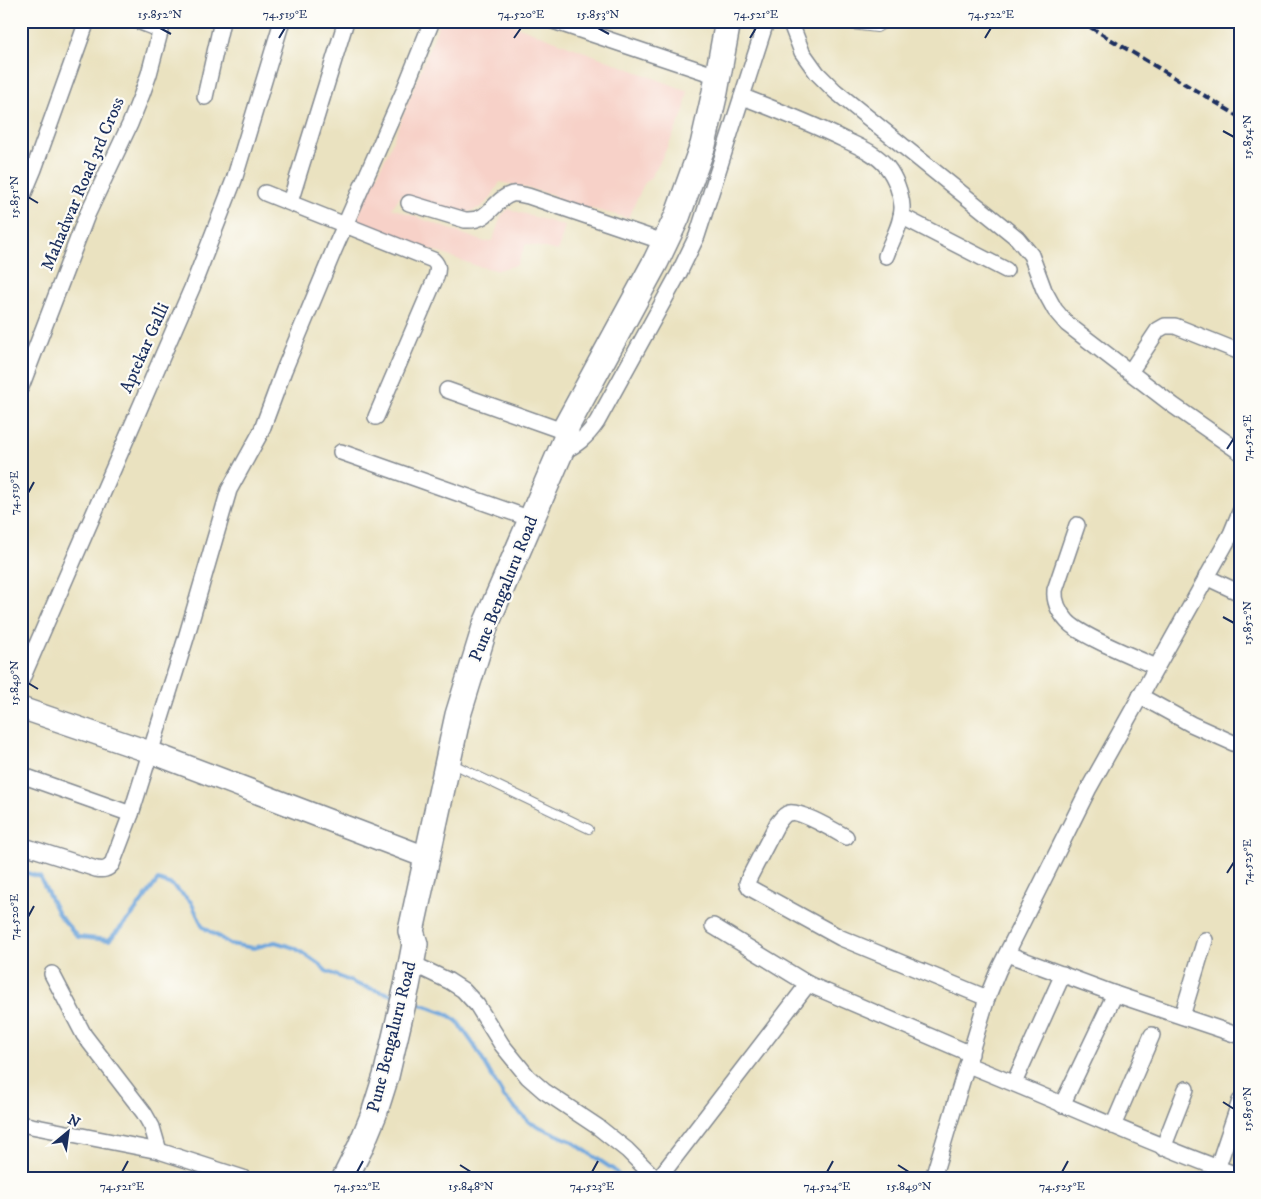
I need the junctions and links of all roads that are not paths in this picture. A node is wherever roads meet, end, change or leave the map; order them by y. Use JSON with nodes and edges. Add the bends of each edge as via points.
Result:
{"nodes":[{"id":1,"x":88,"y":21,"type":"edge"},
{"id":2,"x":138,"y":21,"type":"edge"},
{"id":3,"x":222,"y":21,"type":"edge"},
{"id":4,"x":282,"y":21,"type":"edge"},
{"id":5,"x":346,"y":21,"type":"edge"},
{"id":6,"x":432,"y":21,"type":"edge"},
{"id":7,"x":553,"y":21,"type":"edge"},
{"id":8,"x":721,"y":21,"type":"edge"},
{"id":9,"x":728,"y":21,"type":"edge"},
{"id":10,"x":743,"y":21,"type":"edge"},
{"id":11,"x":768,"y":21,"type":"edge"},
{"id":12,"x":790,"y":21,"type":"edge"},
{"id":13,"x":818,"y":21,"type":"edge"},
{"id":14,"x":889,"y":21,"type":"edge"},
{"id":15,"x":1234,"y":21,"type":"edge"},
{"id":16,"x":162,"y":26,"type":"edge"},
{"id":17,"x":1240,"y":26,"type":"edge"},
{"id":18,"x":711,"y":74,"type":"junction"},
{"id":19,"x":205,"y":97,"type":"dead end"},
{"id":20,"x":743,"y":97,"type":"junction"},
{"id":21,"x":266,"y":193,"type":"dead end"},
{"id":22,"x":21,"y":200,"type":"edge"},
{"id":23,"x":290,"y":202,"type":"junction"},
{"id":24,"x":409,"y":203,"type":"dead end"},
{"id":25,"x":901,"y":216,"type":"junction"},
{"id":26,"x":345,"y":225,"type":"junction"},
{"id":27,"x":656,"y":239,"type":"junction"},
{"id":28,"x":886,"y":256,"type":"dead end"},
{"id":29,"x":1006,"y":270,"type":"dead end"},
{"id":30,"x":1240,"y":352,"type":"edge"},
{"id":31,"x":1130,"y":372,"type":"junction"},
{"id":32,"x":21,"y":387,"type":"edge"},
{"id":33,"x":447,"y":390,"type":"dead end"},
{"id":34,"x":376,"y":417,"type":"dead end"},
{"id":35,"x":561,"y":441,"type":"junction"},
{"id":36,"x":341,"y":452,"type":"dead end"},
{"id":37,"x":1240,"y":452,"type":"edge"},
{"id":38,"x":1240,"y":512,"type":"edge"},
{"id":39,"x":531,"y":519,"type":"junction"},
{"id":40,"x":1077,"y":525,"type":"dead end"},
{"id":41,"x":1235,"y":536,"type":"edge"},
{"id":42,"x":1206,"y":578,"type":"junction"},
{"id":43,"x":1240,"y":594,"type":"edge"},
{"id":44,"x":1156,"y":667,"type":"junction"},
{"id":45,"x":21,"y":681,"type":"edge"},
{"id":46,"x":1140,"y":696,"type":"junction"},
{"id":47,"x":21,"y":708,"type":"edge"},
{"id":48,"x":1240,"y":746,"type":"edge"},
{"id":49,"x":150,"y":752,"type":"junction"},
{"id":50,"x":448,"y":761,"type":"junction"},
{"id":51,"x":21,"y":775,"type":"edge"},
{"id":52,"x":131,"y":814,"type":"junction"},
{"id":53,"x":589,"y":829,"type":"dead end"},
{"id":54,"x":846,"y":837,"type":"dead end"},
{"id":55,"x":21,"y":845,"type":"edge"},
{"id":56,"x":428,"y":858,"type":"junction"},
{"id":57,"x":713,"y":926,"type":"dead end"},
{"id":58,"x":1205,"y":940,"type":"dead end"},
{"id":59,"x":1007,"y":954,"type":"junction"},
{"id":60,"x":52,"y":974,"type":"dead end"},
{"id":61,"x":1063,"y":974,"type":"junction"},
{"id":62,"x":404,"y":976,"type":"junction"},
{"id":63,"x":808,"y":984,"type":"junction"},
{"id":64,"x":1115,"y":994,"type":"junction"},
{"id":65,"x":988,"y":998,"type":"junction"},
{"id":66,"x":394,"y":1013,"type":"junction"},
{"id":67,"x":1182,"y":1016,"type":"junction"},
{"id":68,"x":1152,"y":1035,"type":"dead end"},
{"id":69,"x":1240,"y":1036,"type":"edge"},
{"id":70,"x":970,"y":1060,"type":"junction"},
{"id":71,"x":1014,"y":1083,"type":"junction"},
{"id":72,"x":1186,"y":1089,"type":"dead end"},
{"id":73,"x":1240,"y":1101,"type":"edge"},
{"id":74,"x":1062,"y":1105,"type":"junction"},
{"id":75,"x":21,"y":1124,"type":"edge"},
{"id":76,"x":1113,"y":1126,"type":"junction"},
{"id":77,"x":1163,"y":1148,"type":"junction"},
{"id":78,"x":159,"y":1151,"type":"junction"},
{"id":79,"x":1216,"y":1173,"type":"edge"},
{"id":80,"x":1240,"y":1176,"type":"edge"},
{"id":81,"x":243,"y":1178,"type":"edge"},
{"id":82,"x":333,"y":1178,"type":"edge"},
{"id":83,"x":345,"y":1178,"type":"edge"},
{"id":84,"x":655,"y":1178,"type":"edge"},
{"id":85,"x":659,"y":1178,"type":"edge"},
{"id":86,"x":933,"y":1178,"type":"edge"}],
"edges":[{"from":1,"to":22,"type":"street"},
{"from":2,"to":16,"type":"street"},
{"from":3,"to":19,"type":"street"},
{"from":4,"to":45,"type":"street","name":"Aptekar Galli","via":[[234,180],[192,288]]},
{"from":5,"to":23,"type":"street"},
{"from":6,"to":26,"type":"street"},
{"from":7,"to":18,"type":"street"},
{"from":8,"to":18,"type":"street"},
{"from":9,"to":35,"type":"main road","name":"Pune Bengaluru Road","via":[[703,145],[677,217]]},
{"from":10,"to":35,"type":"main road","via":[[734,73],[707,173],[675,257],[578,433]]},
{"from":11,"to":20,"type":"street"},
{"from":12,"to":31,"type":"street","via":[[802,52],[817,73],[1017,238],[1032,255],[1055,310],[1067,324]]},
{"from":13,"to":14,"type":"lane","via":[[877,28]]},
{"from":15,"to":17,"type":"lane"},
{"from":16,"to":32,"type":"street","name":"Mahadwar Road 3rd Cross","via":[[142,94],[88,215]]},
{"from":18,"to":27,"type":"street","via":[[681,176]]},
{"from":20,"to":25,"type":"street","via":[[826,130],[876,156],[887,166],[900,193]]},
{"from":20,"to":35,"type":"street","via":[[697,236],[679,272],[597,422],[577,445]]},
{"from":21,"to":23,"type":"street"},
{"from":23,"to":26,"type":"street"},
{"from":24,"to":27,"type":"street","via":[[474,221],[514,193]]},
{"from":25,"to":28,"type":"street"},
{"from":25,"to":29,"type":"street"},
{"from":26,"to":34,"type":"street","via":[[434,260],[438,269]]},
{"from":26,"to":49,"type":"street","via":[[261,432],[229,490]]},
{"from":27,"to":35,"type":"street","via":[[563,413]]},
{"from":30,"to":31,"type":"street","via":[[1175,326],[1165,326],[1158,330]]},
{"from":31,"to":37,"type":"street"},
{"from":33,"to":35,"type":"street"},
{"from":35,"to":39,"type":"main road","name":"Pune Bengaluru Road"},
{"from":36,"to":39,"type":"street"},
{"from":38,"to":41,"type":"street"},
{"from":39,"to":50,"type":"main road","name":"Pune Bengaluru Road","via":[[486,624],[458,714]]},
{"from":40,"to":44,"type":"street","via":[[1055,590],[1054,599],[1060,612],[1086,634]]},
{"from":41,"to":42,"type":"street"},
{"from":42,"to":43,"type":"street"},
{"from":42,"to":44,"type":"street"},
{"from":44,"to":46,"type":"street"},
{"from":46,"to":48,"type":"street"},
{"from":46,"to":59,"type":"street","via":[[1089,788]]},
{"from":47,"to":49,"type":"street"},
{"from":49,"to":52,"type":"street"},
{"from":49,"to":56,"type":"street"},
{"from":50,"to":53,"type":"lane"},
{"from":50,"to":56,"type":"main road","name":"Pune Bengaluru Road"},
{"from":51,"to":52,"type":"street"},
{"from":52,"to":55,"type":"street","via":[[112,864],[103,870]]},
{"from":54,"to":65,"type":"street","via":[[798,813],[789,813],[782,817],[769,839],[749,878],[750,888],[841,938]]},
{"from":56,"to":62,"type":"main road","name":"Pune Bengaluru Road","via":[[411,931],[415,944]]},
{"from":57,"to":63,"type":"street"},
{"from":58,"to":67,"type":"street"},
{"from":59,"to":61,"type":"street"},
{"from":59,"to":65,"type":"street"},
{"from":60,"to":78,"type":"street","via":[[84,1035],[144,1113]]},
{"from":61,"to":64,"type":"street"},
{"from":61,"to":71,"type":"street"},
{"from":62,"to":66,"type":"main road","name":"Pune Bengaluru Road"},
{"from":62,"to":84,"type":"street","via":[[449,981],[463,990],[528,1077],[627,1150]]},
{"from":63,"to":70,"type":"street"},
{"from":63,"to":85,"type":"street"},
{"from":64,"to":67,"type":"street"},
{"from":64,"to":74,"type":"street"},
{"from":65,"to":70,"type":"street"},
{"from":66,"to":82,"type":"main road","via":[[361,1118]]},
{"from":66,"to":83,"type":"main road","name":"Pune Bengaluru Road","via":[[386,1076],[360,1148]]},
{"from":67,"to":69,"type":"street"},
{"from":68,"to":76,"type":"street"},
{"from":70,"to":71,"type":"street"},
{"from":70,"to":86,"type":"street"},
{"from":71,"to":74,"type":"street"},
{"from":72,"to":77,"type":"street"},
{"from":73,"to":79,"type":"street"},
{"from":74,"to":76,"type":"street"},
{"from":75,"to":78,"type":"street"},
{"from":76,"to":77,"type":"street"},
{"from":77,"to":79,"type":"street"},
{"from":78,"to":81,"type":"street"},
{"from":79,"to":80,"type":"street"}]}
